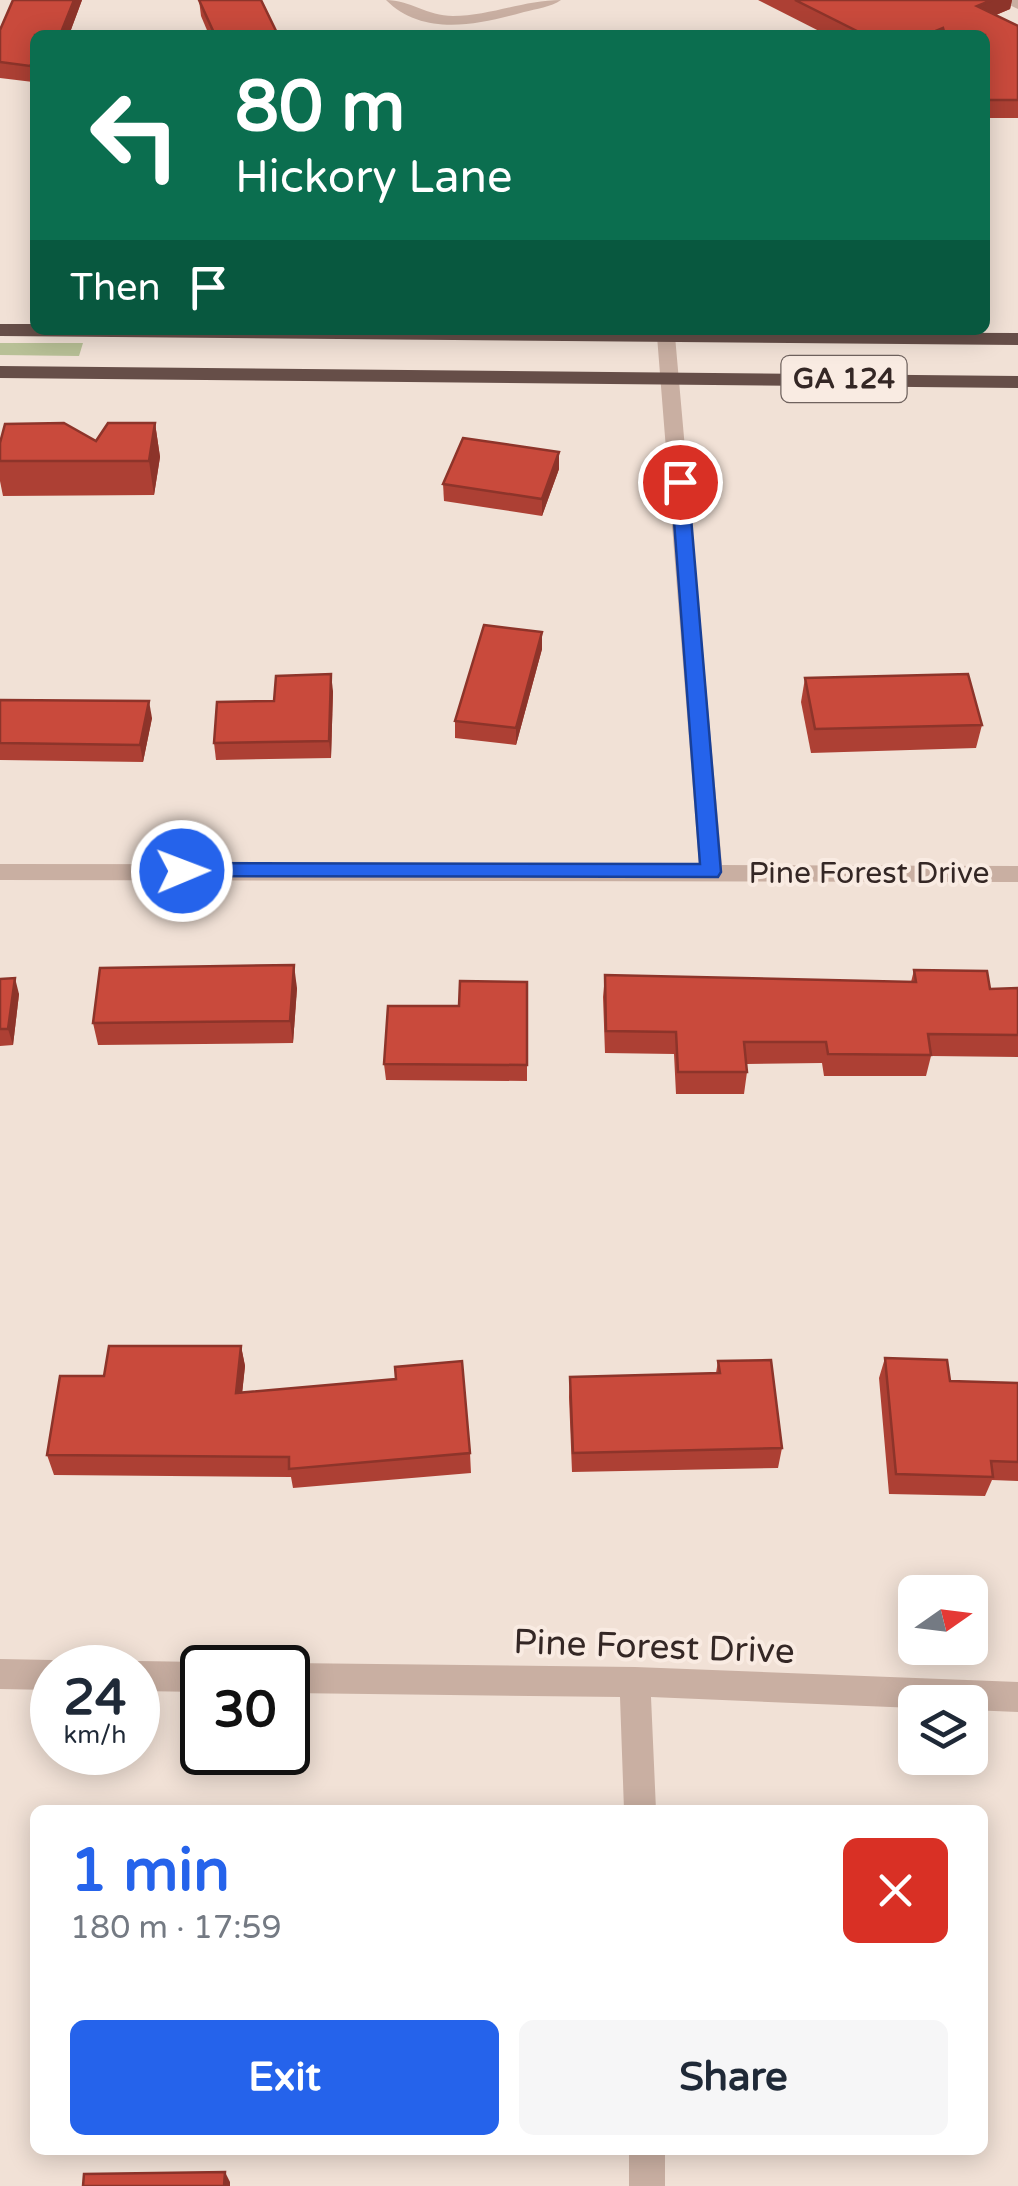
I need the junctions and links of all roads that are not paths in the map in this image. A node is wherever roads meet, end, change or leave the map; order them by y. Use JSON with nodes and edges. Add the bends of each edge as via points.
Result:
{"nodes":[{"id":1,"x":392,"y":0,"type":"edge"},
{"id":2,"x":554,"y":0,"type":"edge"},
{"id":3,"x":1006,"y":0,"type":"edge"},
{"id":4,"x":1018,"y":6,"type":"edge"},
{"id":5,"x":0,"y":330,"type":"edge"},
{"id":6,"x":30,"y":330,"type":"edge"},
{"id":7,"x":555,"y":335,"type":"edge"},
{"id":8,"x":666,"y":336,"type":"junction"},
{"id":9,"x":1018,"y":338,"type":"edge"},
{"id":10,"x":0,"y":372,"type":"edge"},
{"id":11,"x":670,"y":377,"type":"junction"},
{"id":12,"x":1018,"y":382,"type":"edge"},
{"id":13,"x":0,"y":872,"type":"edge"},
{"id":14,"x":711,"y":872,"type":"junction"},
{"id":15,"x":1018,"y":874,"type":"edge"},
{"id":16,"x":0,"y":1674,"type":"edge"},
{"id":17,"x":30,"y":1674,"type":"edge"},
{"id":18,"x":310,"y":1678,"type":"edge"},
{"id":19,"x":635,"y":1682,"type":"junction"},
{"id":20,"x":1018,"y":1698,"type":"edge"},
{"id":21,"x":640,"y":1805,"type":"edge"},
{"id":22,"x":646,"y":2155,"type":"edge"},
{"id":23,"x":647,"y":2186,"type":"edge"}],
"edges":[{"from":1,"to":2,"type":"street","via":[[433,21]]},
{"from":3,"to":4,"type":"street"},
{"from":5,"to":6,"type":"highway","number":"GA 124"},
{"from":7,"to":8,"type":"highway","number":"GA 124"},
{"from":8,"to":9,"type":"highway","number":"GA 124"},
{"from":8,"to":11,"type":"street"},
{"from":10,"to":11,"type":"highway","number":"GA 124"},
{"from":11,"to":12,"type":"highway","number":"GA 124"},
{"from":11,"to":14,"type":"street"},
{"from":13,"to":14,"type":"street","name":"Pine Forest Drive"},
{"from":14,"to":15,"type":"street","name":"Pine Forest Drive"},
{"from":16,"to":17,"type":"street"},
{"from":18,"to":19,"type":"street","name":"Pine Forest Drive"},
{"from":19,"to":20,"type":"street","name":"Pine Forest Drive"},
{"from":19,"to":21,"type":"street"},
{"from":22,"to":23,"type":"street"}]}
